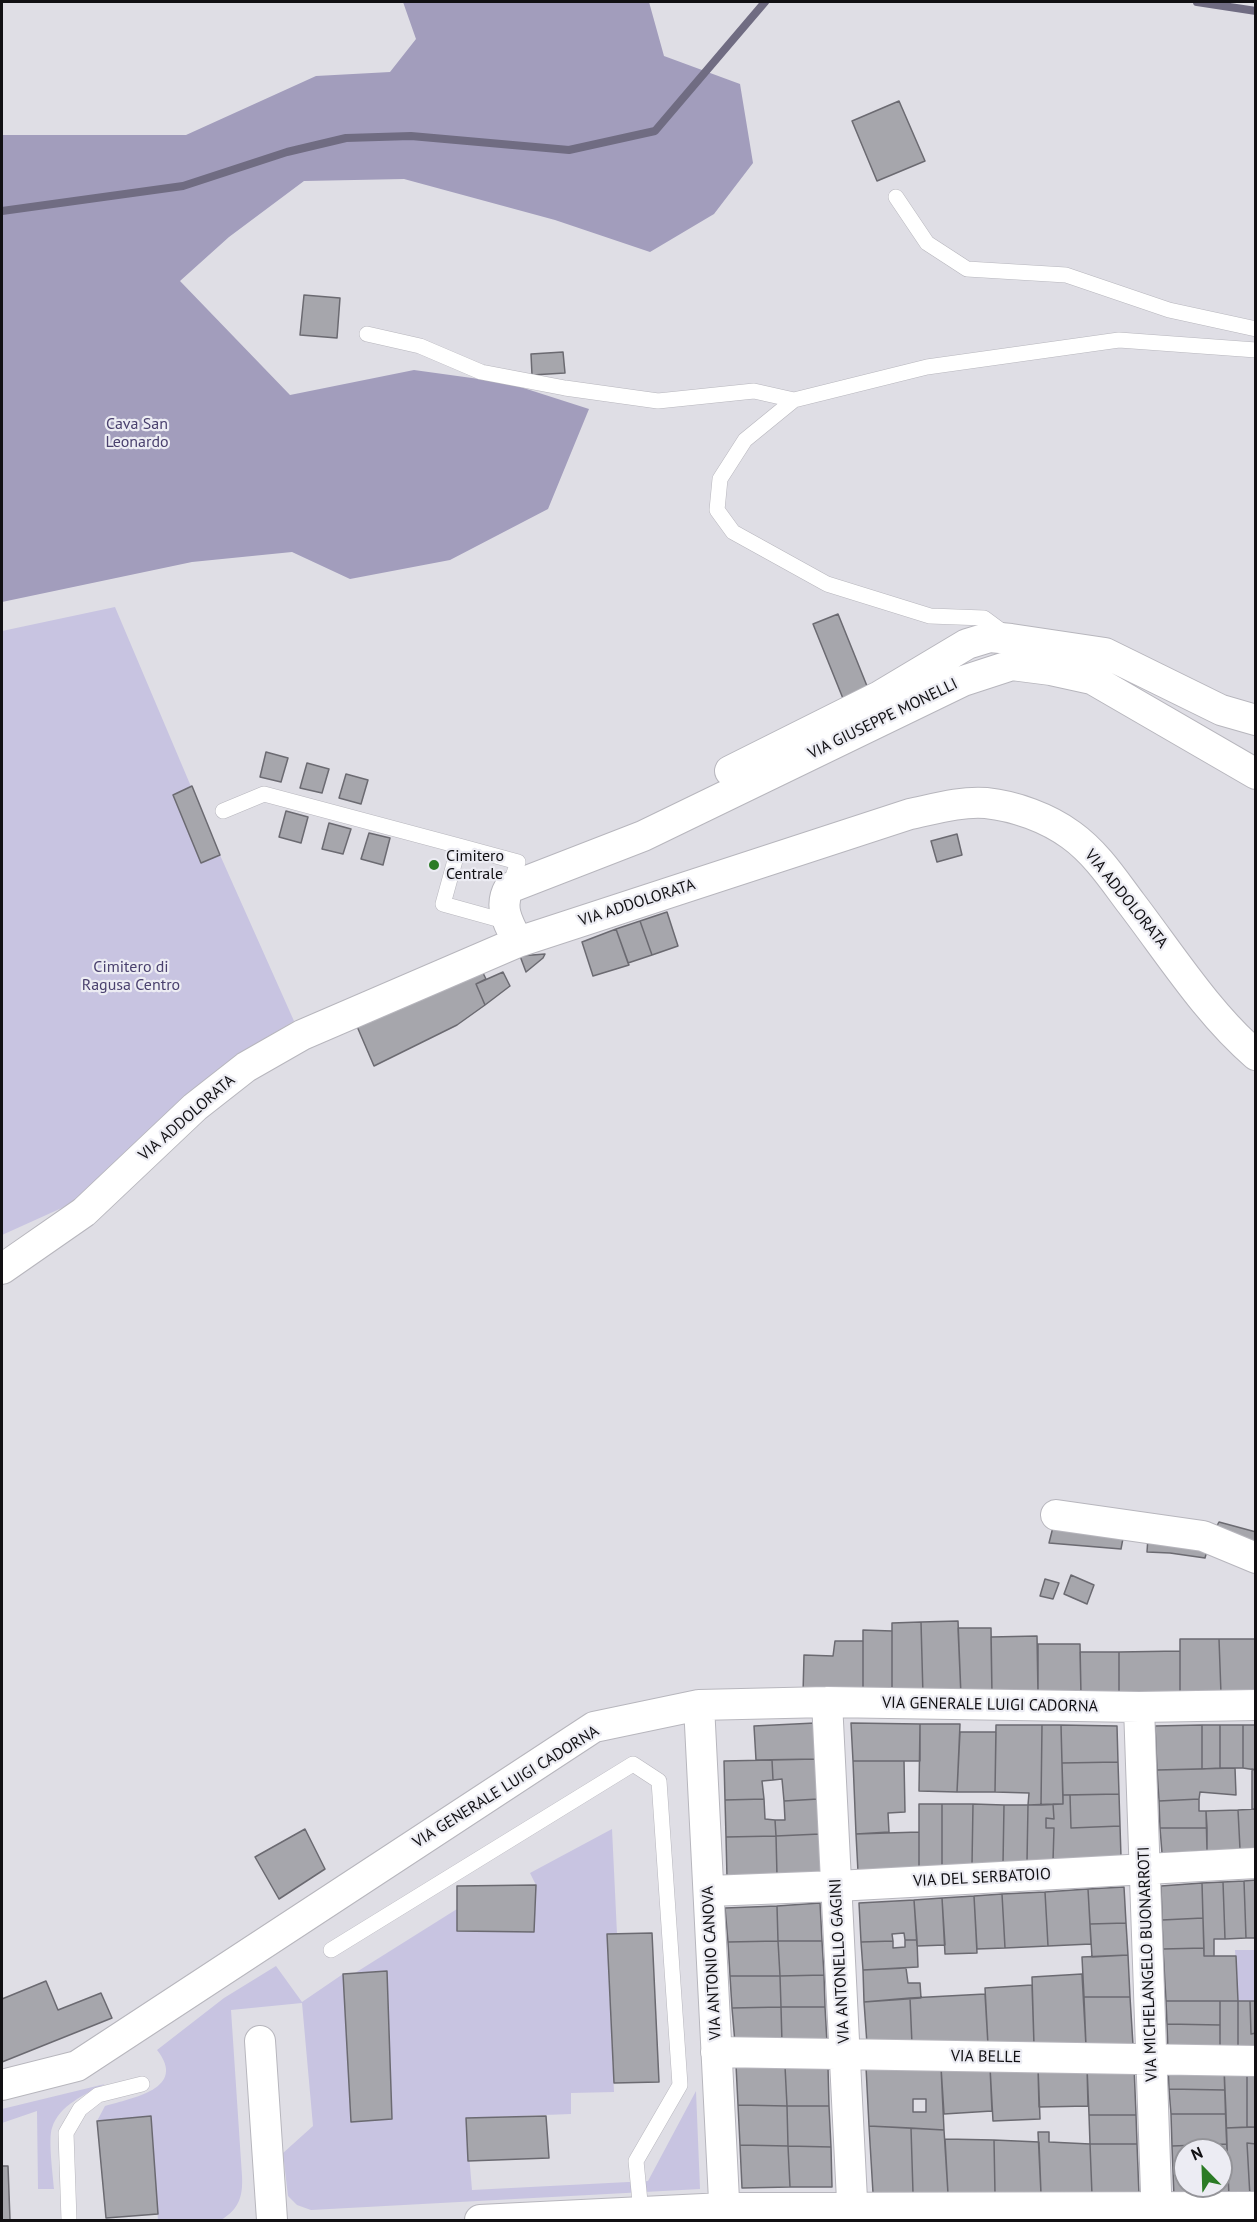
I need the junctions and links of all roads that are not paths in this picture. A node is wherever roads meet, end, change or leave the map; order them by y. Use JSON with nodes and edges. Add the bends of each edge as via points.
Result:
{"nodes":[{"id":1,"x":896,"y":197,"type":"dead end"},
{"id":2,"x":1256,"y":329,"type":"edge"},
{"id":3,"x":368,"y":334,"type":"dead end"},
{"id":4,"x":1256,"y":350,"type":"edge"},
{"id":5,"x":794,"y":400,"type":"junction"},
{"id":6,"x":1011,"y":639,"type":"junction"},
{"id":7,"x":1256,"y":720,"type":"edge"},
{"id":8,"x":1256,"y":774,"type":"edge"},
{"id":9,"x":224,"y":811,"type":"dead end"},
{"id":10,"x":643,"y":836,"type":"junction"},
{"id":11,"x":459,"y":846,"type":"junction"},
{"id":12,"x":509,"y":888,"type":"junction"},
{"id":13,"x":513,"y":932,"type":"junction"},
{"id":14,"x":1256,"y":1055,"type":"edge"},
{"id":15,"x":2,"y":1269,"type":"edge"},
{"id":16,"x":1056,"y":1515,"type":"dead end"},
{"id":17,"x":1256,"y":1558,"type":"edge"},
{"id":18,"x":827,"y":1702,"type":"junction"},
{"id":19,"x":699,"y":1705,"type":"junction"},
{"id":20,"x":1256,"y":1705,"type":"edge"},
{"id":21,"x":1139,"y":1707,"type":"junction"},
{"id":22,"x":1256,"y":1863,"type":"edge"},
{"id":23,"x":1144,"y":1868,"type":"junction"},
{"id":24,"x":837,"y":1886,"type":"junction"},
{"id":25,"x":708,"y":1891,"type":"junction"},
{"id":26,"x":332,"y":1950,"type":"dead end"},
{"id":27,"x":260,"y":2041,"type":"dead end"},
{"id":28,"x":716,"y":2052,"type":"junction"},
{"id":29,"x":845,"y":2055,"type":"junction"},
{"id":30,"x":1151,"y":2059,"type":"junction"},
{"id":31,"x":1256,"y":2061,"type":"edge"},
{"id":32,"x":142,"y":2084,"type":"dead end"},
{"id":33,"x":2,"y":2085,"type":"edge"},
{"id":34,"x":1256,"y":2207,"type":"edge"},
{"id":35,"x":640,"y":2212,"type":"junction"},
{"id":36,"x":724,"y":2214,"type":"edge"},
{"id":37,"x":853,"y":2214,"type":"edge"},
{"id":38,"x":975,"y":2214,"type":"edge"},
{"id":39,"x":1156,"y":2214,"type":"edge"},
{"id":40,"x":69,"y":2220,"type":"edge"},
{"id":41,"x":272,"y":2220,"type":"edge"},
{"id":42,"x":480,"y":2220,"type":"edge"}],
"edges":[{"from":1,"to":2,"type":"lane","via":[[927,243],[967,269],[1066,275],[1169,310]]},
{"from":3,"to":5,"type":"lane","via":[[420,346],[481,372],[564,388],[658,401],[754,391]]},
{"from":4,"to":5,"type":"lane","via":[[1119,340],[927,367]]},
{"from":5,"to":6,"type":"lane","via":[[745,440],[720,479],[717,510],[733,532],[827,584],[930,616],[984,618]]},
{"from":6,"to":7,"type":"street","via":[[1105,653],[1221,710]]},
{"from":6,"to":10,"type":"street","via":[[990,637],[967,644],[880,696],[678,797]]},
{"from":8,"to":10,"type":"street","name":"VIA GIUSEPPE MONELLI","via":[[1092,680],[1012,665],[963,681]]},
{"from":9,"to":11,"type":"lane","via":[[264,794]]},
{"from":10,"to":12,"type":"street","name":"VIA GIUSEPPE MONELLI"},
{"from":11,"to":12,"type":"lane","via":[[518,862]]},
{"from":11,"to":13,"type":"lane","via":[[443,904]]},
{"from":12,"to":13,"type":"street","via":[[504,906]]},
{"from":13,"to":14,"type":"street","name":"VIA ADDOLORATA","via":[[910,814],[950,805],[986,803],[1045,820],[1071,835],[1098,860],[1211,1008]]},
{"from":13,"to":15,"type":"street","name":"VIA ADDOLORATA","via":[[302,1035],[246,1067],[195,1107],[84,1212]]},
{"from":16,"to":17,"type":"street","via":[[1203,1536]]},
{"from":18,"to":19,"type":"street","name":"VIA GENERALE LUIGI CADORNA"},
{"from":18,"to":21,"type":"street","name":"VIA GENERALE LUIGI CADORNA"},
{"from":18,"to":24,"type":"street","name":"VIA ANTONELLO GAGINI"},
{"from":19,"to":25,"type":"street","name":"VIA ANTONIO CANOVA"},
{"from":19,"to":33,"type":"street","name":"VIA GENERALE LUIGI CADORNA","via":[[594,1727],[77,2066]]},
{"from":20,"to":21,"type":"street","name":"VIA GENERALE LUIGI CADORNA"},
{"from":21,"to":23,"type":"street","name":"VIA MICHELANGELO BUONARROTI"},
{"from":22,"to":23,"type":"street","name":"VIA DEL SERBATOIO"},
{"from":23,"to":24,"type":"street","name":"VIA DEL SERBATOIO"},
{"from":23,"to":30,"type":"street","name":"VIA MICHELANGELO BUONARROTI"},
{"from":24,"to":25,"type":"street","name":"VIA DEL SERBATOIO"},
{"from":24,"to":29,"type":"street","name":"VIA ANTONELLO GAGINI"},
{"from":25,"to":28,"type":"street","name":"VIA ANTONIO CANOVA"},
{"from":26,"to":35,"type":"lane","via":[[633,1764],[659,1781],[680,2085],[636,2162]]},
{"from":27,"to":41,"type":"street"},
{"from":28,"to":29,"type":"street","name":"VIA BELLE"},
{"from":28,"to":36,"type":"street","name":"VIA ANTONIO CANOVA"},
{"from":29,"to":30,"type":"street","name":"VIA BELLE"},
{"from":29,"to":37,"type":"street","name":"VIA ANTONELLO GAGINI"},
{"from":30,"to":31,"type":"street","name":"VIA BELLE"},
{"from":30,"to":39,"type":"street","name":"VIA MICHELANGELO BUONARROTI"},
{"from":32,"to":40,"type":"lane","via":[[98,2095],[80,2109],[66,2133]]},
{"from":34,"to":39,"type":"street"},
{"from":35,"to":36,"type":"street"},
{"from":35,"to":42,"type":"street"},
{"from":36,"to":37,"type":"street"},
{"from":37,"to":38,"type":"street"},
{"from":38,"to":39,"type":"street"}]}
